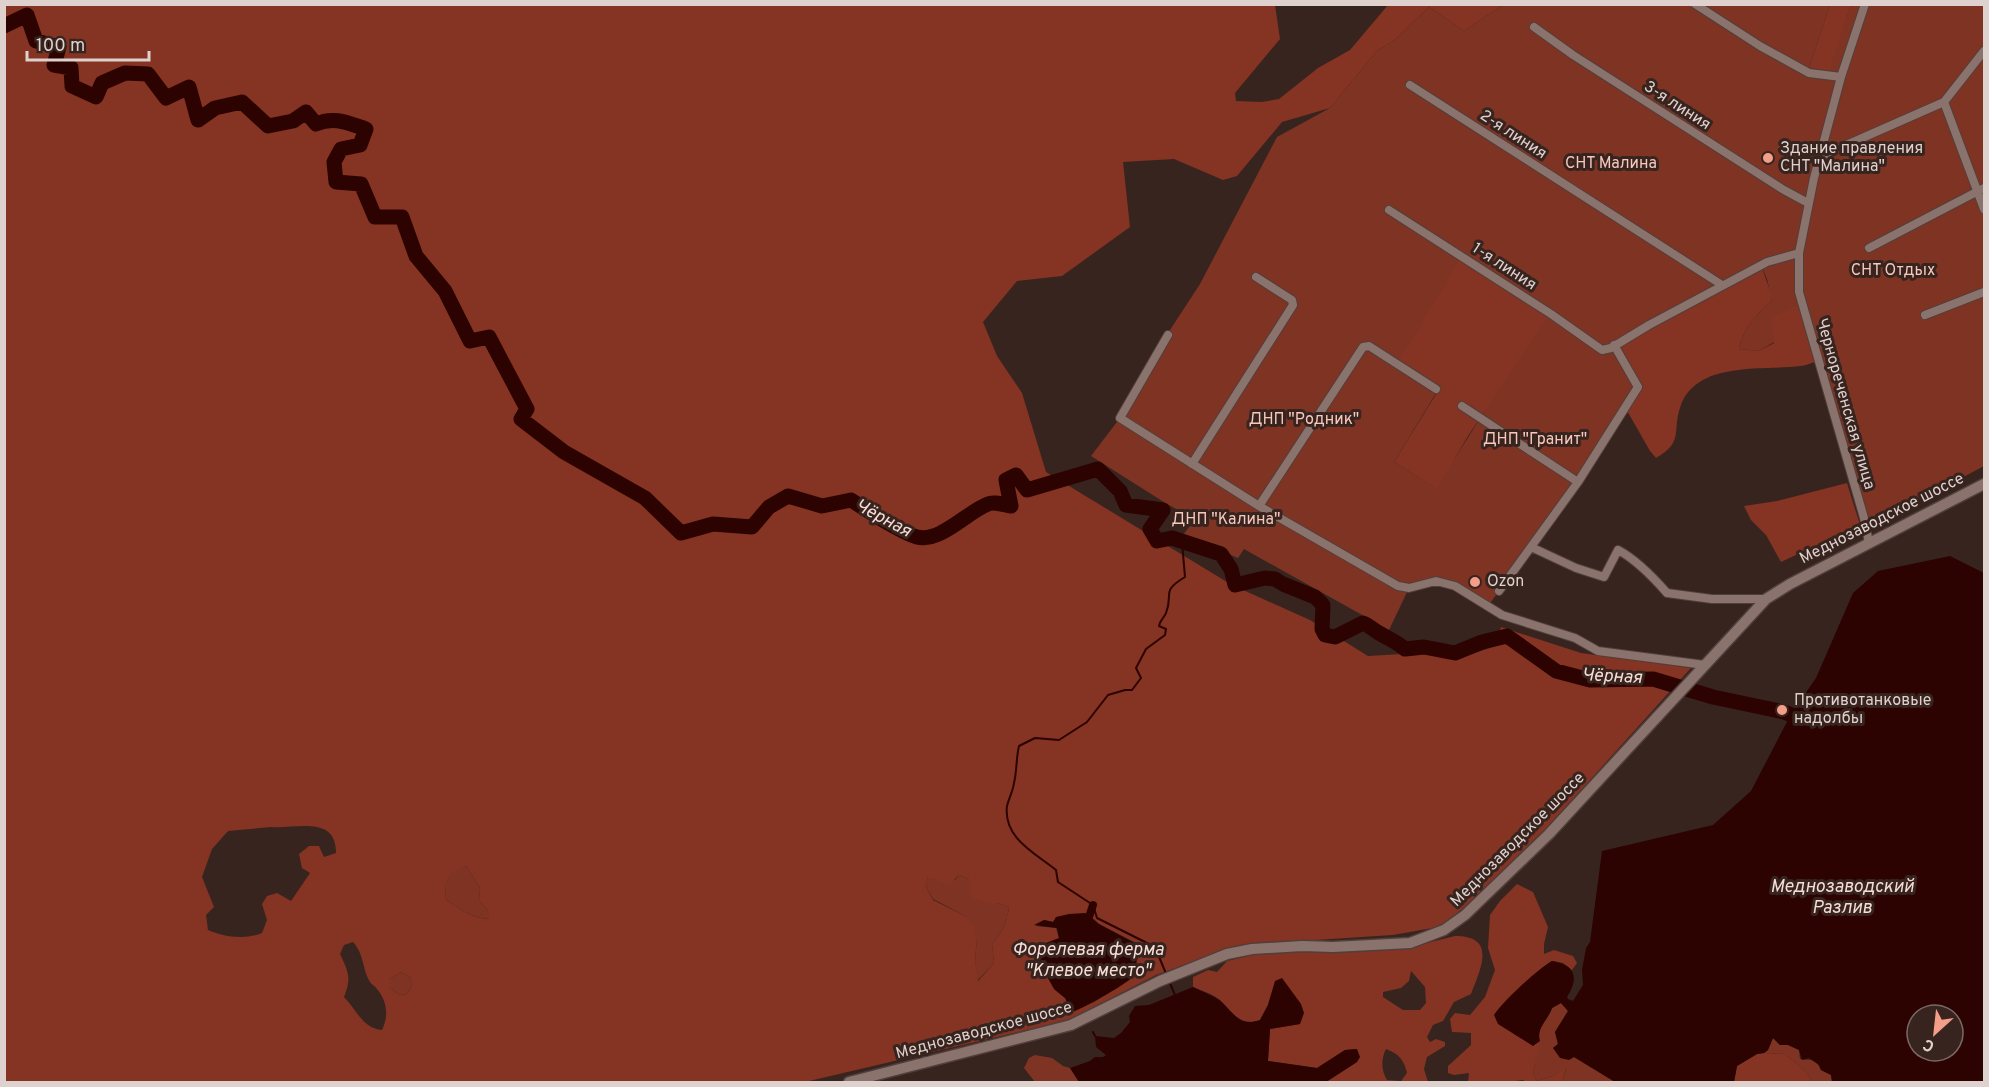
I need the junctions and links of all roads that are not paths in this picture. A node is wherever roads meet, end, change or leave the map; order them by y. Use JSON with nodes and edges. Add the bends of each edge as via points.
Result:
{"nodes":[{"id":1,"x":1695,"y":4,"type":"edge"},
{"id":2,"x":1865,"y":4,"type":"edge"},
{"id":3,"x":1534,"y":27,"type":"dead end"},
{"id":4,"x":1984,"y":51,"type":"edge"},
{"id":5,"x":1842,"y":77,"type":"junction"},
{"id":6,"x":1410,"y":85,"type":"dead end"},
{"id":7,"x":1944,"y":102,"type":"junction"},
{"id":8,"x":1819,"y":157,"type":"junction"},
{"id":9,"x":1981,"y":189,"type":"edge"},
{"id":10,"x":1808,"y":203,"type":"junction"},
{"id":11,"x":1984,"y":209,"type":"edge"},
{"id":12,"x":1389,"y":210,"type":"dead end"},
{"id":13,"x":1869,"y":248,"type":"dead end"},
{"id":14,"x":1799,"y":253,"type":"junction"},
{"id":15,"x":1256,"y":277,"type":"dead end"},
{"id":16,"x":1722,"y":285,"type":"junction"},
{"id":17,"x":1984,"y":292,"type":"edge"},
{"id":18,"x":1925,"y":315,"type":"dead end"},
{"id":19,"x":1168,"y":335,"type":"dead end"},
{"id":20,"x":1614,"y":345,"type":"junction"},
{"id":21,"x":1436,"y":389,"type":"dead end"},
{"id":22,"x":1462,"y":406,"type":"dead end"},
{"id":23,"x":1192,"y":464,"type":"junction"},
{"id":24,"x":1578,"y":482,"type":"junction"},
{"id":25,"x":1984,"y":484,"type":"edge"},
{"id":26,"x":1259,"y":506,"type":"junction"},
{"id":27,"x":1869,"y":543,"type":"junction"},
{"id":28,"x":1531,"y":547,"type":"junction"},
{"id":29,"x":1766,"y":599,"type":"junction"},
{"id":30,"x":1488,"y":605,"type":"junction"},
{"id":31,"x":1705,"y":665,"type":"junction"},
{"id":32,"x":849,"y":1083,"type":"edge"}],
"edges":[{"from":1,"to":5,"type":"street","via":[[1802,70]]},
{"from":2,"to":5,"type":"street","name":"Чернореченская улица"},
{"from":3,"to":10,"type":"street","name":"3-я линия"},
{"from":4,"to":7,"type":"street"},
{"from":5,"to":8,"type":"street","name":"Чернореченская улица"},
{"from":6,"to":16,"type":"street","name":"2-я линия"},
{"from":7,"to":8,"type":"street"},
{"from":7,"to":9,"type":"street"},
{"from":8,"to":10,"type":"street","name":"Чернореченская улица"},
{"from":9,"to":11,"type":"street"},
{"from":9,"to":13,"type":"street"},
{"from":10,"to":14,"type":"street","name":"Чернореченская улица"},
{"from":12,"to":20,"type":"street","name":"1-я линия","via":[[1602,351]]},
{"from":14,"to":16,"type":"street","via":[[1767,262]]},
{"from":14,"to":27,"type":"street","name":"Чернореченская улица","via":[[1799,292]]},
{"from":15,"to":23,"type":"street","via":[[1292,300],[1293,305]]},
{"from":16,"to":20,"type":"street"},
{"from":17,"to":18,"type":"street"},
{"from":19,"to":23,"type":"street","via":[[1120,418]]},
{"from":20,"to":24,"type":"street","via":[[1638,387]]},
{"from":21,"to":26,"type":"street","via":[[1369,346],[1362,347]]},
{"from":22,"to":24,"type":"street"},
{"from":23,"to":26,"type":"street"},
{"from":24,"to":28,"type":"street"},
{"from":25,"to":27,"type":"main road","name":"Меднозаводское шоссе"},
{"from":26,"to":30,"type":"street","via":[[1398,586],[1409,588],[1436,581],[1455,586]]},
{"from":27,"to":29,"type":"main road","name":"Меднозаводское шоссе"},
{"from":28,"to":29,"type":"street","via":[[1604,578],[1618,550],[1667,593],[1712,599]]},
{"from":28,"to":30,"type":"street"},
{"from":29,"to":31,"type":"main road","name":"Меднозаводское шоссе"},
{"from":30,"to":31,"type":"street","via":[[1502,615],[1575,638],[1598,651]]},
{"from":31,"to":32,"type":"main road","name":"Меднозаводское шоссе","via":[[1549,834],[1465,915],[1444,930],[1410,943],[1252,948],[1227,954],[1160,981],[1071,1025]]}]}
